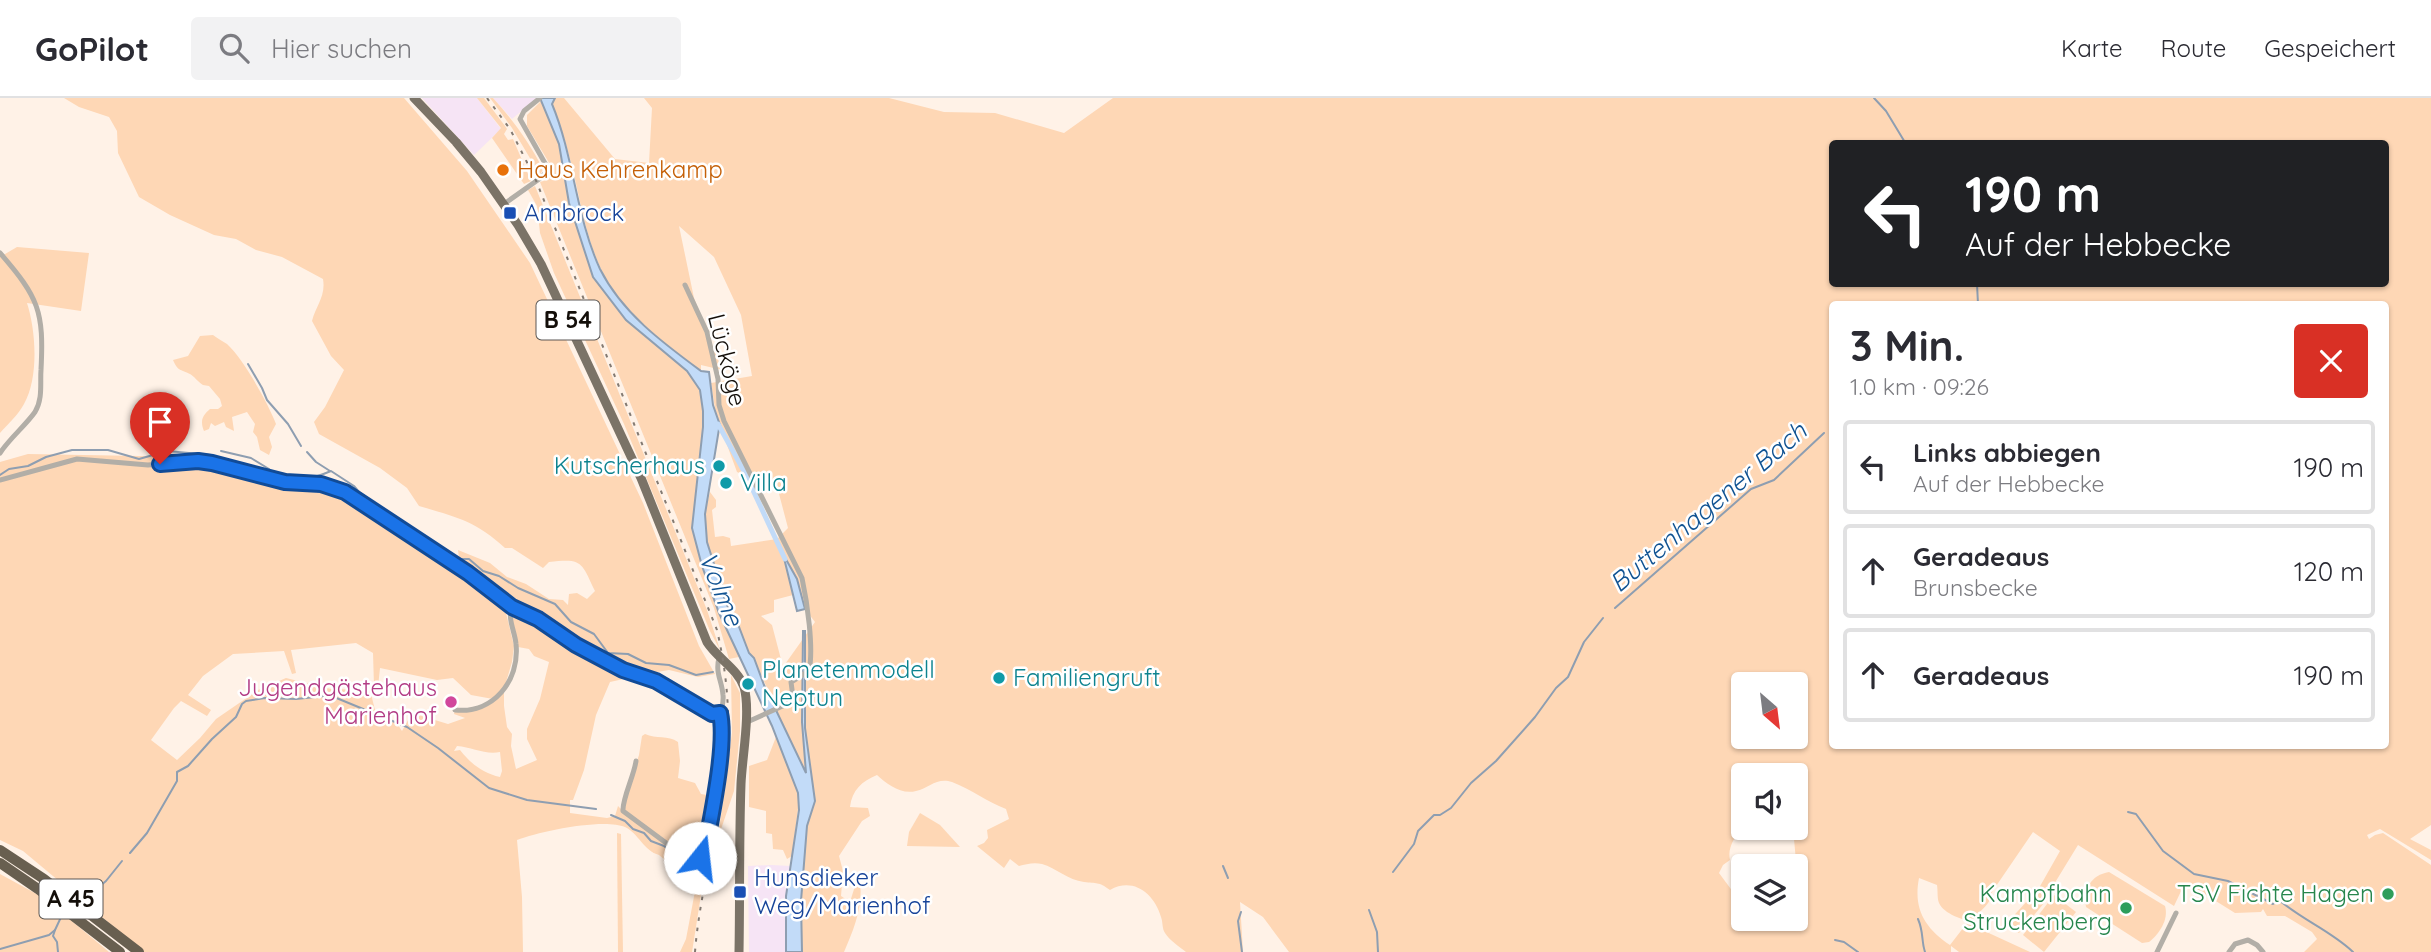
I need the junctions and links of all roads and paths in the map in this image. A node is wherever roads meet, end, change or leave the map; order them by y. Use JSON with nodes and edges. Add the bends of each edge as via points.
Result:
{"nodes":[{"id":1,"x":414,"y":98,"type":"edge"},
{"id":2,"x":540,"y":98,"type":"edge"},
{"id":3,"x":504,"y":204,"type":"junction"},
{"id":4,"x":0,"y":253,"type":"edge"},
{"id":5,"x":685,"y":285,"type":"dead end"},
{"id":6,"x":0,"y":453,"type":"edge"},
{"id":7,"x":0,"y":480,"type":"edge"},
{"id":8,"x":512,"y":607,"type":"junction"},
{"id":9,"x":719,"y":658,"type":"junction"},
{"id":10,"x":455,"y":710,"type":"dead end"},
{"id":11,"x":720,"y":713,"type":"junction"},
{"id":12,"x":745,"y":723,"type":"junction"},
{"id":13,"x":636,"y":761,"type":"dead end"},
{"id":14,"x":0,"y":850,"type":"edge"},
{"id":15,"x":0,"y":863,"type":"edge"},
{"id":16,"x":2176,"y":913,"type":"dead end"},
{"id":17,"x":120,"y":952,"type":"edge"},
{"id":18,"x":139,"y":952,"type":"edge"},
{"id":19,"x":739,"y":952,"type":"edge"},
{"id":20,"x":2157,"y":952,"type":"edge"},
{"id":21,"x":2229,"y":952,"type":"edge"},
{"id":22,"x":2263,"y":952,"type":"edge"}],
"edges":[{"from":1,"to":3,"type":"main road","number":"B 54","via":[[463,149]]},
{"from":2,"to":3,"type":"street","via":[[520,119],[547,172]]},
{"from":3,"to":9,"type":"main road","number":"B 54","via":[[541,264],[646,488],[704,634]]},
{"from":4,"to":6,"type":"street","via":[[39,308],[43,354],[38,405]]},
{"from":5,"to":12,"type":"street","name":"Lücköge","via":[[707,332],[724,421],[802,578],[807,602],[808,673],[791,682],[790,702]]},
{"from":7,"to":8,"type":"street","via":[[77,459],[148,465],[205,462],[285,482],[321,484],[364,502]]},
{"from":8,"to":10,"type":"street","via":[[509,613],[517,646],[506,684],[484,708]]},
{"from":8,"to":11,"type":"street","via":[[623,670],[656,681],[712,714]]},
{"from":9,"to":11,"type":"street"},
{"from":9,"to":12,"type":"main road","number":"B 54","via":[[743,685]]},
{"from":11,"to":13,"type":"street","via":[[715,793],[700,858],[689,860],[623,811]]},
{"from":12,"to":19,"type":"main road","number":"B 54"},
{"from":14,"to":18,"type":"highway","number":"A 45"},
{"from":15,"to":17,"type":"highway","number":"A 45"},
{"from":16,"to":20,"type":"street"},
{"from":21,"to":22,"type":"street","via":[[2235,944],[2248,940]]}]}
